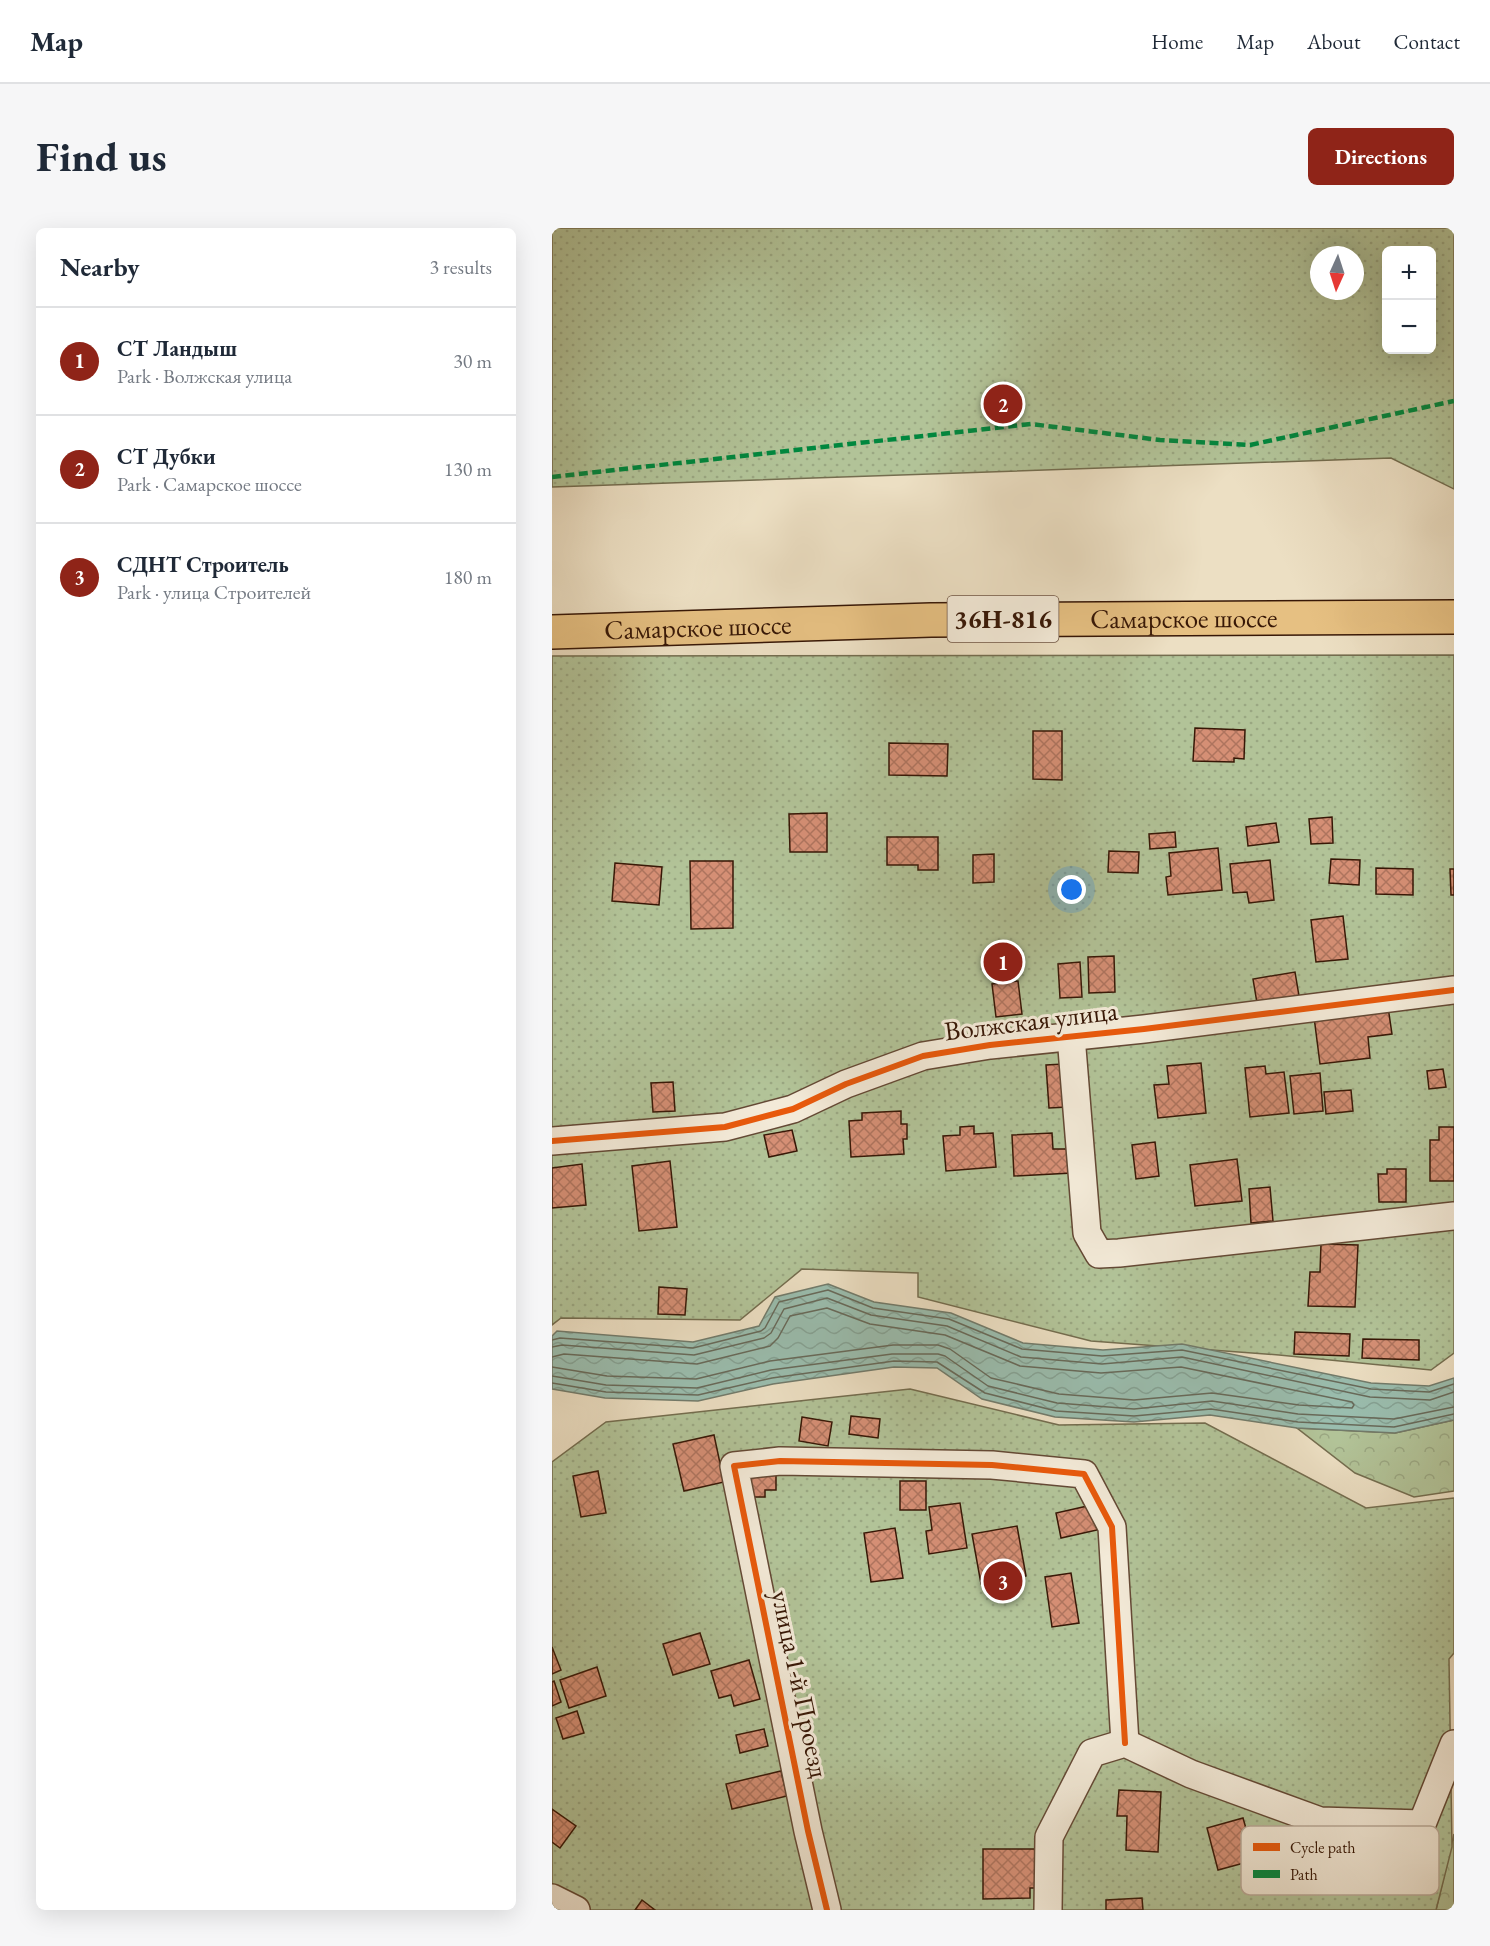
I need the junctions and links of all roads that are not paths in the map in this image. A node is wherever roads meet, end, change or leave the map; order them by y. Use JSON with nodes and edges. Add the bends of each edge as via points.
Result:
{"nodes":[{"id":1,"x":1454,"y":617,"type":"edge"},
{"id":2,"x":552,"y":632,"type":"edge"},
{"id":3,"x":1454,"y":990,"type":"edge"},
{"id":4,"x":1071,"y":1036,"type":"junction"},
{"id":5,"x":552,"y":1141,"type":"edge"},
{"id":6,"x":1454,"y":1216,"type":"edge"},
{"id":7,"x":1125,"y":1743,"type":"junction"},
{"id":8,"x":1454,"y":1744,"type":"edge"},
{"id":9,"x":552,"y":1898,"type":"edge"},
{"id":10,"x":576,"y":1910,"type":"edge"},
{"id":11,"x":826,"y":1910,"type":"edge"},
{"id":12,"x":1048,"y":1910,"type":"edge"}],
"edges":[{"from":1,"to":2,"type":"main road","name":"Самарское шоссе","number":"36Н-816","via":[[931,620]]},
{"from":3,"to":4,"type":"street","name":"Волжская улица"},
{"from":4,"to":5,"type":"street","name":"Волжская улица","via":[[923,1056],[846,1084],[793,1109],[725,1127]]},
{"from":4,"to":6,"type":"street","name":"Волжская улица","via":[[1087,1233],[1098,1254]]},
{"from":7,"to":8,"type":"street","via":[[1191,1774],[1320,1821],[1422,1824]]},
{"from":7,"to":11,"type":"street","name":"улица 1-й Проезд","via":[[1112,1527],[1084,1474],[980,1465],[780,1461],[734,1466]]},
{"from":7,"to":12,"type":"street","via":[[1092,1753],[1049,1837]]},
{"from":9,"to":10,"type":"street"}]}
